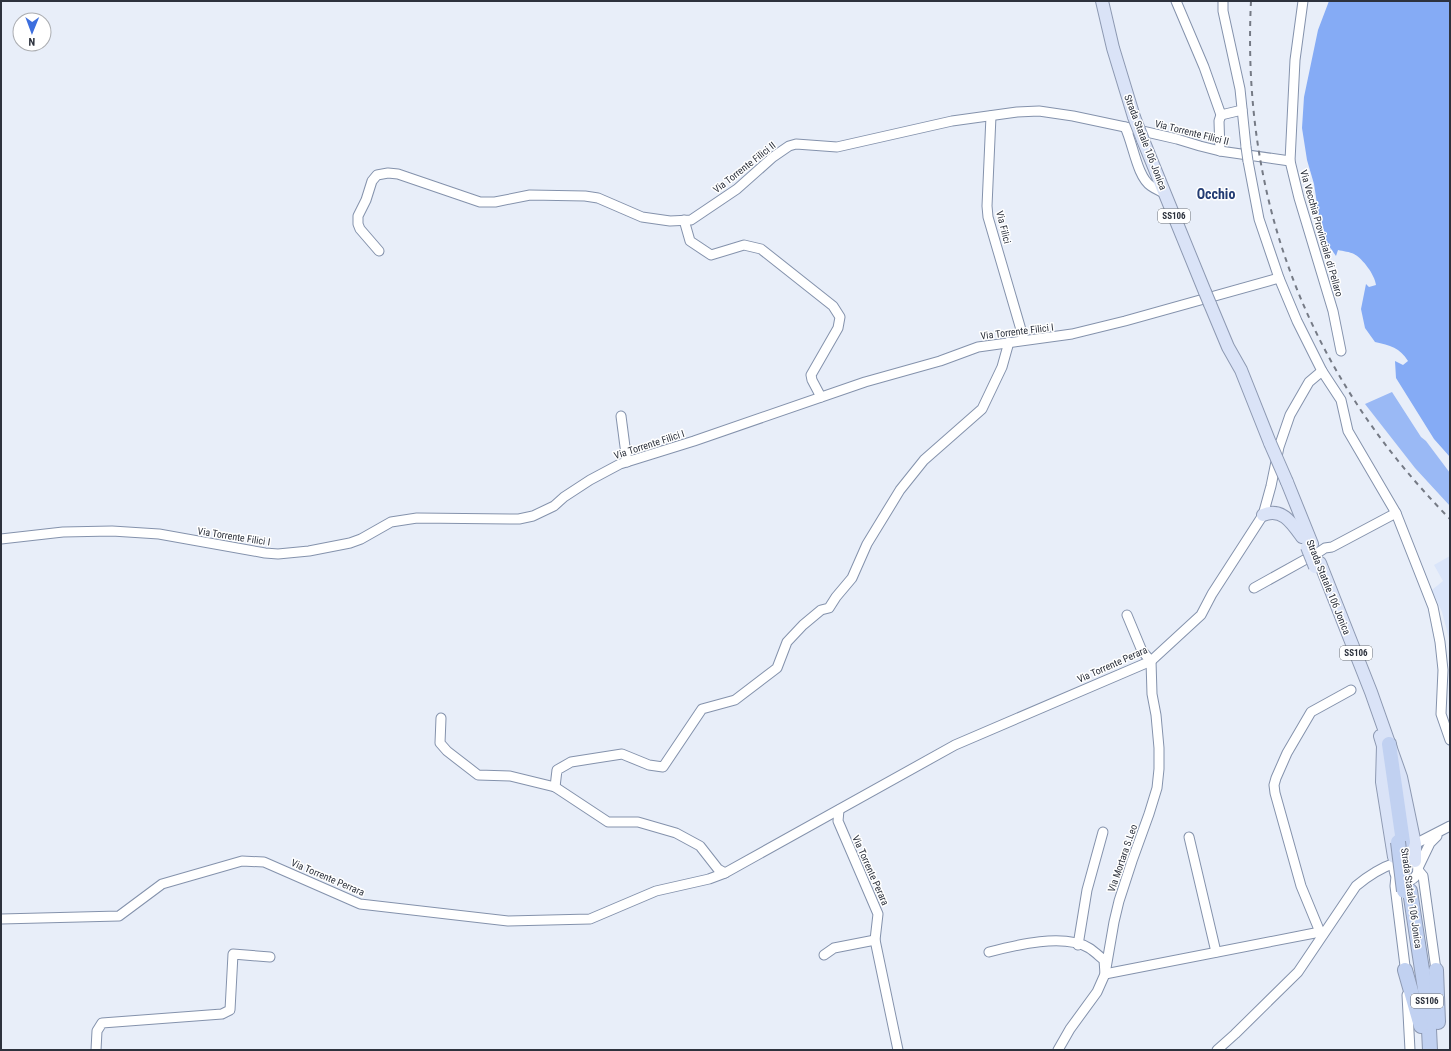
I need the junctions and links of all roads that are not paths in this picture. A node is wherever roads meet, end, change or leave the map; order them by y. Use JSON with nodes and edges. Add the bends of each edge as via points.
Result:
{"nodes":[{"id":1,"x":1102,"y":1,"type":"edge"},
{"id":2,"x":1176,"y":1,"type":"edge"},
{"id":3,"x":1223,"y":1,"type":"edge"},
{"id":4,"x":1303,"y":1,"type":"edge"},
{"id":5,"x":1242,"y":110,"type":"junction"},
{"id":6,"x":1221,"y":115,"type":"junction"},
{"id":7,"x":991,"y":116,"type":"junction"},
{"id":8,"x":1125,"y":127,"type":"junction"},
{"id":9,"x":1220,"y":151,"type":"junction"},
{"id":10,"x":1290,"y":161,"type":"junction"},
{"id":11,"x":1157,"y":184,"type":"junction"},
{"id":12,"x":684,"y":220,"type":"junction"},
{"id":13,"x":379,"y":251,"type":"dead end"},
{"id":14,"x":1279,"y":278,"type":"junction"},
{"id":15,"x":1024,"y":340,"type":"junction"},
{"id":16,"x":1009,"y":342,"type":"junction"},
{"id":17,"x":1341,"y":351,"type":"dead end"},
{"id":18,"x":1322,"y":371,"type":"junction"},
{"id":19,"x":821,"y":397,"type":"junction"},
{"id":20,"x":621,"y":416,"type":"dead end"},
{"id":21,"x":627,"y":462,"type":"junction"},
{"id":22,"x":1266,"y":513,"type":"junction"},
{"id":23,"x":1396,"y":513,"type":"junction"},
{"id":24,"x":1,"y":539,"type":"edge"},
{"id":25,"x":1312,"y":552,"type":"junction"},
{"id":26,"x":1254,"y":588,"type":"dead end"},
{"id":27,"x":1127,"y":615,"type":"dead end"},
{"id":28,"x":1151,"y":660,"type":"junction"},
{"id":29,"x":1351,"y":690,"type":"dead end"},
{"id":30,"x":441,"y":718,"type":"dead end"},
{"id":31,"x":1450,"y":740,"type":"edge"},
{"id":32,"x":1386,"y":745,"type":"junction"},
{"id":33,"x":555,"y":787,"type":"junction"},
{"id":34,"x":839,"y":810,"type":"junction"},
{"id":35,"x":1448,"y":827,"type":"edge"},
{"id":36,"x":1103,"y":832,"type":"dead end"},
{"id":37,"x":1189,"y":837,"type":"dead end"},
{"id":38,"x":1405,"y":843,"type":"junction"},
{"id":39,"x":1408,"y":863,"type":"junction"},
{"id":40,"x":725,"y":873,"type":"junction"},
{"id":41,"x":1395,"y":875,"type":"junction"},
{"id":42,"x":1367,"y":877,"type":"junction"},
{"id":43,"x":1407,"y":891,"type":"junction"},
{"id":44,"x":1,"y":919,"type":"edge"},
{"id":45,"x":1322,"y":933,"type":"junction"},
{"id":46,"x":875,"y":940,"type":"junction"},
{"id":47,"x":1078,"y":945,"type":"junction"},
{"id":48,"x":989,"y":952,"type":"dead end"},
{"id":49,"x":1216,"y":952,"type":"junction"},
{"id":50,"x":824,"y":955,"type":"dead end"},
{"id":51,"x":270,"y":957,"type":"dead end"},
{"id":52,"x":1406,"y":970,"type":"junction"},
{"id":53,"x":1436,"y":970,"type":"joint"},
{"id":54,"x":1106,"y":974,"type":"junction"},
{"id":55,"x":1420,"y":1026,"type":"junction"},
{"id":56,"x":96,"y":1050,"type":"edge"},
{"id":57,"x":898,"y":1050,"type":"edge"},
{"id":58,"x":1058,"y":1050,"type":"edge"},
{"id":59,"x":1217,"y":1050,"type":"edge"},
{"id":60,"x":1410,"y":1050,"type":"edge"},
{"id":61,"x":1421,"y":1050,"type":"edge"},
{"id":62,"x":1430,"y":1050,"type":"edge"},
{"id":63,"x":1439,"y":1050,"type":"edge"}],
"edges":[{"from":1,"to":11,"type":"main road","name":"Strada Statale 106 Jonica","number":"SS106","bridge":true,"via":[[1115,55]]},
{"from":2,"to":6,"type":"street"},
{"from":3,"to":5,"type":"street"},
{"from":4,"to":10,"type":"street","name":"Via Vecchia Provinciale di Pellaro","via":[[1295,60]]},
{"from":5,"to":6,"type":"street"},
{"from":5,"to":14,"type":"street","bridge":true,"via":[[1259,219]]},
{"from":6,"to":9,"type":"street"},
{"from":7,"to":8,"type":"street","name":"Via Torrente Filici II","via":[[1038,111]]},
{"from":7,"to":12,"type":"street","name":"Via Torrente Filici II","via":[[952,121],[837,147],[796,144],[789,146],[737,189],[691,220]]},
{"from":7,"to":15,"type":"street","name":"Via Filici","via":[[988,217]]},
{"from":8,"to":9,"type":"street","name":"Via Torrente Filici II"},
{"from":8,"to":11,"type":"street","via":[[1137,167],[1150,186]]},
{"from":9,"to":10,"type":"street","name":"Via Torrente Filici II"},
{"from":10,"to":17,"type":"street","name":"Via Vecchia Provinciale di Pellaro","via":[[1333,311]]},
{"from":11,"to":25,"type":"main road","name":"Strada Statale 106 Jonica","number":"SS106","bridge":true,"via":[[1165,194],[1228,347],[1241,370],[1267,445]]},
{"from":12,"to":13,"type":"street","name":"Via Torrente Filici II","via":[[642,217],[598,198],[585,196],[530,195],[495,202],[480,202],[398,174],[388,173],[377,175],[372,181],[358,216],[360,229]]},
{"from":12,"to":19,"type":"street","via":[[690,241],[711,255],[744,244],[761,249],[834,306],[840,317],[838,328],[812,375]]},
{"from":14,"to":15,"type":"street","name":"Via Torrente Filici I","via":[[1072,334]]},
{"from":14,"to":18,"type":"street"},
{"from":15,"to":16,"type":"street","name":"Via Torrente Filici I"},
{"from":16,"to":19,"type":"street","name":"Via Torrente Filici I","via":[[978,347]]},
{"from":16,"to":33,"type":"street","via":[[1002,367],[982,409],[924,460],[896,497],[867,544],[852,578],[829,608],[821,610],[802,625],[787,642],[777,668],[735,700],[702,709],[663,767],[649,765],[622,754],[571,762],[557,770]]},
{"from":18,"to":22,"type":"street","name":"Via Torrente Perara","via":[[1309,382],[1290,415],[1279,447]]},
{"from":18,"to":23,"type":"street","via":[[1341,400],[1348,431]]},
{"from":19,"to":21,"type":"street","name":"Via Torrente Filici I"},
{"from":20,"to":21,"type":"street"},
{"from":21,"to":24,"type":"street","name":"Via Torrente Filici I","via":[[590,480],[554,506],[533,516],[519,519],[417,518],[391,522],[350,543],[309,551],[265,553],[159,534],[112,531],[63,532]]},
{"from":22,"to":25,"type":"main road","via":[[1284,516]]},
{"from":22,"to":28,"type":"street","name":"Via Torrente Perara","via":[[1212,594],[1201,615]]},
{"from":23,"to":25,"type":"street","via":[[1332,547]]},
{"from":23,"to":31,"type":"street","via":[[1434,607],[1443,670],[1441,714]]},
{"from":25,"to":26,"type":"street"},
{"from":25,"to":32,"type":"main road","name":"Strada Statale 106 Jonica","number":"SS106","via":[[1371,692]]},
{"from":27,"to":28,"type":"street","via":[[1142,651]]},
{"from":28,"to":34,"type":"street","name":"Via Torrente Perara","via":[[955,744]]},
{"from":28,"to":54,"type":"street","name":"Via Mortara S.Leo","via":[[1152,694],[1159,748],[1157,788],[1119,901]]},
{"from":29,"to":45,"type":"street","via":[[1311,712],[1287,752],[1274,785],[1301,886]]},
{"from":30,"to":33,"type":"street","via":[[440,743],[478,775],[510,776]]},
{"from":32,"to":38,"type":"highway","name":"Strada Statale 106 Jonica","number":"SS106"},
{"from":32,"to":39,"type":"main road","via":[[1382,782]]},
{"from":33,"to":40,"type":"street","via":[[608,822],[638,822],[676,833],[700,846],[718,869]]},
{"from":34,"to":40,"type":"street","name":"Via Torrente Perara"},
{"from":34,"to":46,"type":"street","name":"Via Torrente Perara","via":[[838,821],[878,914]]},
{"from":35,"to":38,"type":"street"},
{"from":35,"to":39,"type":"street","via":[[1430,843],[1422,856]]},
{"from":36,"to":47,"type":"street","via":[[1087,890]]},
{"from":37,"to":49,"type":"street"},
{"from":38,"to":39,"type":"main road"},
{"from":38,"to":43,"type":"highway","name":"Strada Statale 106 Jonica","number":"SS106"},
{"from":39,"to":41,"type":"street","via":[[1393,869]]},
{"from":39,"to":41,"type":"street","via":[[1414,878],[1400,880]]},
{"from":39,"to":42,"type":"street","via":[[1385,866]]},
{"from":39,"to":53,"type":"street","via":[[1423,876]]},
{"from":40,"to":44,"type":"street","name":"Via Torrente Perrara","via":[[656,891],[590,919],[508,921],[360,904],[264,862],[242,861],[162,884],[119,916]]},
{"from":41,"to":42,"type":"street"},
{"from":41,"to":52,"type":"street"},
{"from":42,"to":45,"type":"street","via":[[1356,886]]},
{"from":43,"to":55,"type":"highway","name":"Strada Statale 106 Jonica","number":"SS106"},
{"from":43,"to":62,"type":"highway","name":"Strada Statale 106 Jonica","number":"SS106","via":[[1428,1009]]},
{"from":45,"to":49,"type":"street"},
{"from":45,"to":59,"type":"street","via":[[1298,972]]},
{"from":46,"to":50,"type":"street","via":[[834,948]]},
{"from":46,"to":57,"type":"street","name":"Via Torrente Perara"},
{"from":47,"to":48,"type":"street","via":[[1064,940],[1019,945]]},
{"from":47,"to":54,"type":"street","via":[[1088,948],[1104,960]]},
{"from":49,"to":54,"type":"street"},
{"from":51,"to":56,"type":"street","via":[[234,954],[230,1010],[222,1014],[102,1024],[97,1031]]},
{"from":52,"to":55,"type":"highway"},
{"from":52,"to":60,"type":"street"},
{"from":53,"to":63,"type":"highway"},
{"from":54,"to":58,"type":"street","name":"Via Mortara S.Leo","via":[[1097,992]]},
{"from":55,"to":61,"type":"highway","name":"Strada Statale 106 Jonica","number":"SS106"}]}
